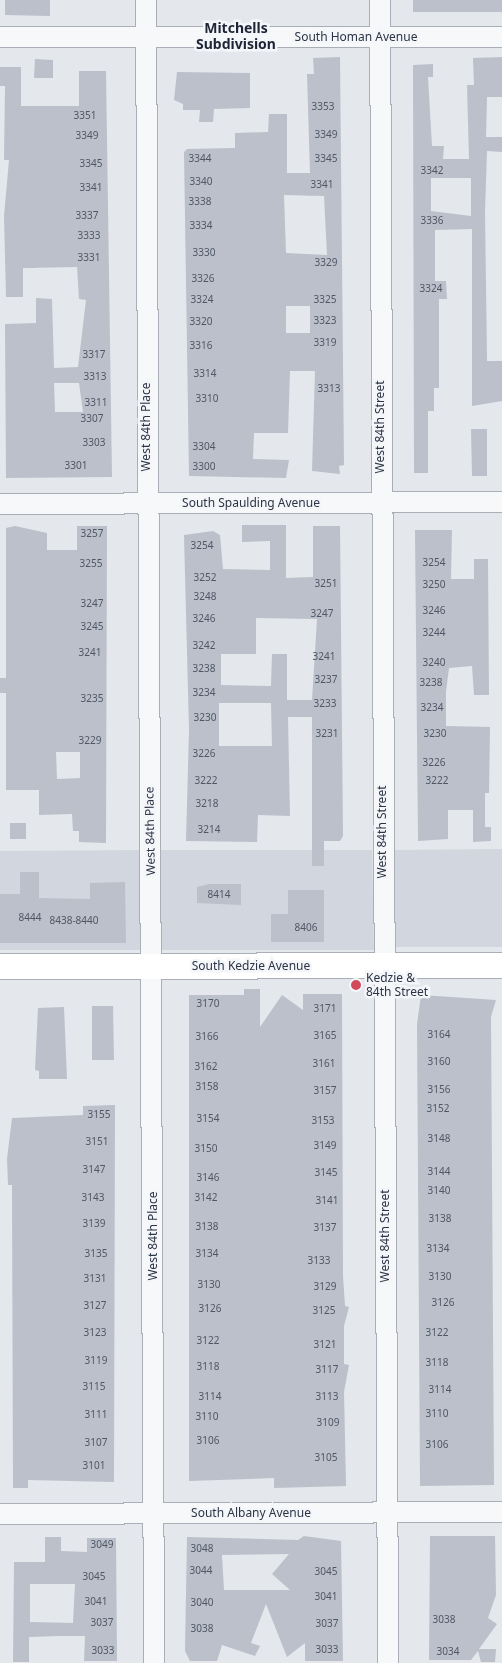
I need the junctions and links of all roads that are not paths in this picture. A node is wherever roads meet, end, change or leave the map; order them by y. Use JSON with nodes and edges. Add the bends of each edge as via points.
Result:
{"nodes":[{"id":1,"x":146,"y":0,"type":"edge"},
{"id":2,"x":380,"y":0,"type":"edge"},
{"id":3,"x":0,"y":37,"type":"edge"},
{"id":4,"x":146,"y":37,"type":"junction"},
{"id":5,"x":380,"y":37,"type":"junction"},
{"id":6,"x":502,"y":37,"type":"edge"},
{"id":7,"x":380,"y":502,"type":"junction"},
{"id":8,"x":502,"y":502,"type":"edge"},
{"id":9,"x":146,"y":503,"type":"junction"},
{"id":10,"x":0,"y":504,"type":"edge"},
{"id":11,"x":502,"y":965,"type":"edge"},
{"id":12,"x":0,"y":966,"type":"edge"},
{"id":13,"x":151,"y":966,"type":"junction"},
{"id":14,"x":383,"y":966,"type":"junction"},
{"id":15,"x":502,"y":1512,"type":"edge"},
{"id":16,"x":387,"y":1513,"type":"junction"},
{"id":17,"x":0,"y":1514,"type":"edge"},
{"id":18,"x":154,"y":1514,"type":"junction"},
{"id":19,"x":154,"y":1663,"type":"edge"},
{"id":20,"x":388,"y":1663,"type":"edge"}],
"edges":[{"from":1,"to":4,"type":"street","name":"West 84th Place"},
{"from":2,"to":5,"type":"street","name":"West 84th Street"},
{"from":3,"to":4,"type":"street","name":"South Homan Avenue"},
{"from":4,"to":5,"type":"street","name":"South Homan Avenue"},
{"from":4,"to":9,"type":"street","name":"West 84th Place"},
{"from":5,"to":6,"type":"street","name":"South Homan Avenue"},
{"from":5,"to":7,"type":"street","name":"West 84th Street"},
{"from":7,"to":8,"type":"street","name":"South Spaulding Avenue"},
{"from":7,"to":9,"type":"street","name":"South Spaulding Avenue"},
{"from":7,"to":14,"type":"street","name":"West 84th Street"},
{"from":9,"to":10,"type":"street","name":"South Spaulding Avenue"},
{"from":9,"to":13,"type":"street","name":"West 84th Place"},
{"from":11,"to":14,"type":"main road","name":"South Kedzie Avenue"},
{"from":12,"to":13,"type":"main road","name":"South Kedzie Avenue"},
{"from":13,"to":14,"type":"main road","name":"South Kedzie Avenue"},
{"from":13,"to":18,"type":"street","name":"West 84th Place"},
{"from":14,"to":16,"type":"street","name":"West 84th Street"},
{"from":15,"to":16,"type":"street","name":"South Albany Avenue"},
{"from":16,"to":18,"type":"street","name":"South Albany Avenue"},
{"from":16,"to":20,"type":"street","name":"West 84th Street"},
{"from":17,"to":18,"type":"street","name":"South Albany Avenue"},
{"from":18,"to":19,"type":"street","name":"West 84th Place"}]}
